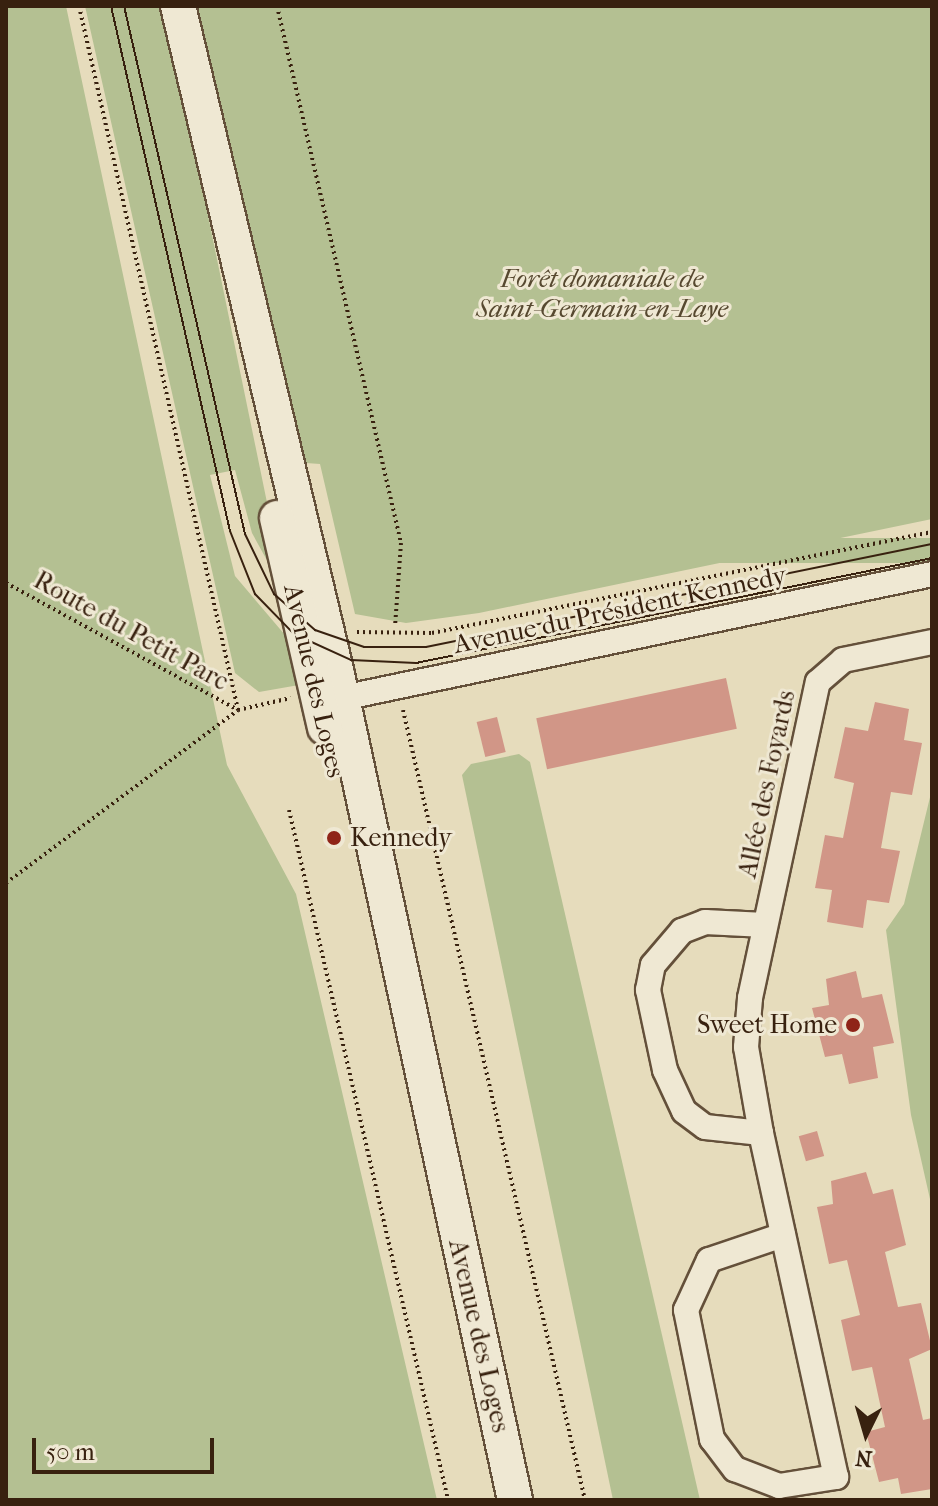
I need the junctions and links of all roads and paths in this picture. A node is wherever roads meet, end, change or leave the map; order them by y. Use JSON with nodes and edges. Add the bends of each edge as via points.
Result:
{"nodes":[{"id":1,"x":79,"y":6,"type":"edge"},
{"id":2,"x":178,"y":6,"type":"edge"},
{"id":3,"x":277,"y":6,"type":"edge"},
{"id":4,"x":932,"y":532,"type":"edge"},
{"id":5,"x":932,"y":574,"type":"edge"},
{"id":6,"x":6,"y":583,"type":"edge"},
{"id":7,"x":395,"y":626,"type":"dead end"},
{"id":8,"x":345,"y":629,"type":"dead end"},
{"id":9,"x":932,"y":642,"type":"edge"},
{"id":10,"x":326,"y":698,"type":"junction"},
{"id":11,"x":399,"y":700,"type":"dead end"},
{"id":12,"x":238,"y":710,"type":"junction"},
{"id":13,"x":289,"y":810,"type":"dead end"},
{"id":14,"x":6,"y":883,"type":"edge"},
{"id":15,"x":765,"y":925,"type":"junction"},
{"id":16,"x":761,"y":1133,"type":"junction"},
{"id":17,"x":783,"y":1235,"type":"junction"},
{"id":18,"x":448,"y":1500,"type":"edge"},
{"id":19,"x":515,"y":1500,"type":"edge"},
{"id":20,"x":585,"y":1500,"type":"edge"}],
"edges":[{"from":1,"to":12,"type":"path"},
{"from":2,"to":10,"type":"main road","name":"Avenue des Loges"},
{"from":3,"to":7,"type":"path","via":[[401,543]]},
{"from":4,"to":8,"type":"path","via":[[432,633]]},
{"from":5,"to":10,"type":"street","name":"Avenue du Président Kennedy"},
{"from":6,"to":12,"type":"path","name":"Route du Petit Parc"},
{"from":9,"to":15,"type":"street","name":"Allée des Foyards","via":[[843,660],[818,682]]},
{"from":10,"to":12,"type":"path"},
{"from":10,"to":19,"type":"main road","name":"Avenue des Loges"},
{"from":11,"to":20,"type":"path"},
{"from":12,"to":14,"type":"path"},
{"from":13,"to":18,"type":"path"},
{"from":15,"to":16,"type":"street","name":"Allée des Foyards","via":[[746,1047]]},
{"from":15,"to":16,"type":"street","via":[[705,922],[682,931],[653,965],[648,990],[665,1070],[684,1111],[705,1127]]},
{"from":16,"to":17,"type":"street","name":"Allée des Foyards"},
{"from":17,"to":17,"type":"street","name":"Allée des Foyards","via":[[836,1477],[779,1486],[735,1469],[712,1439],[686,1310],[709,1260]]}]}
